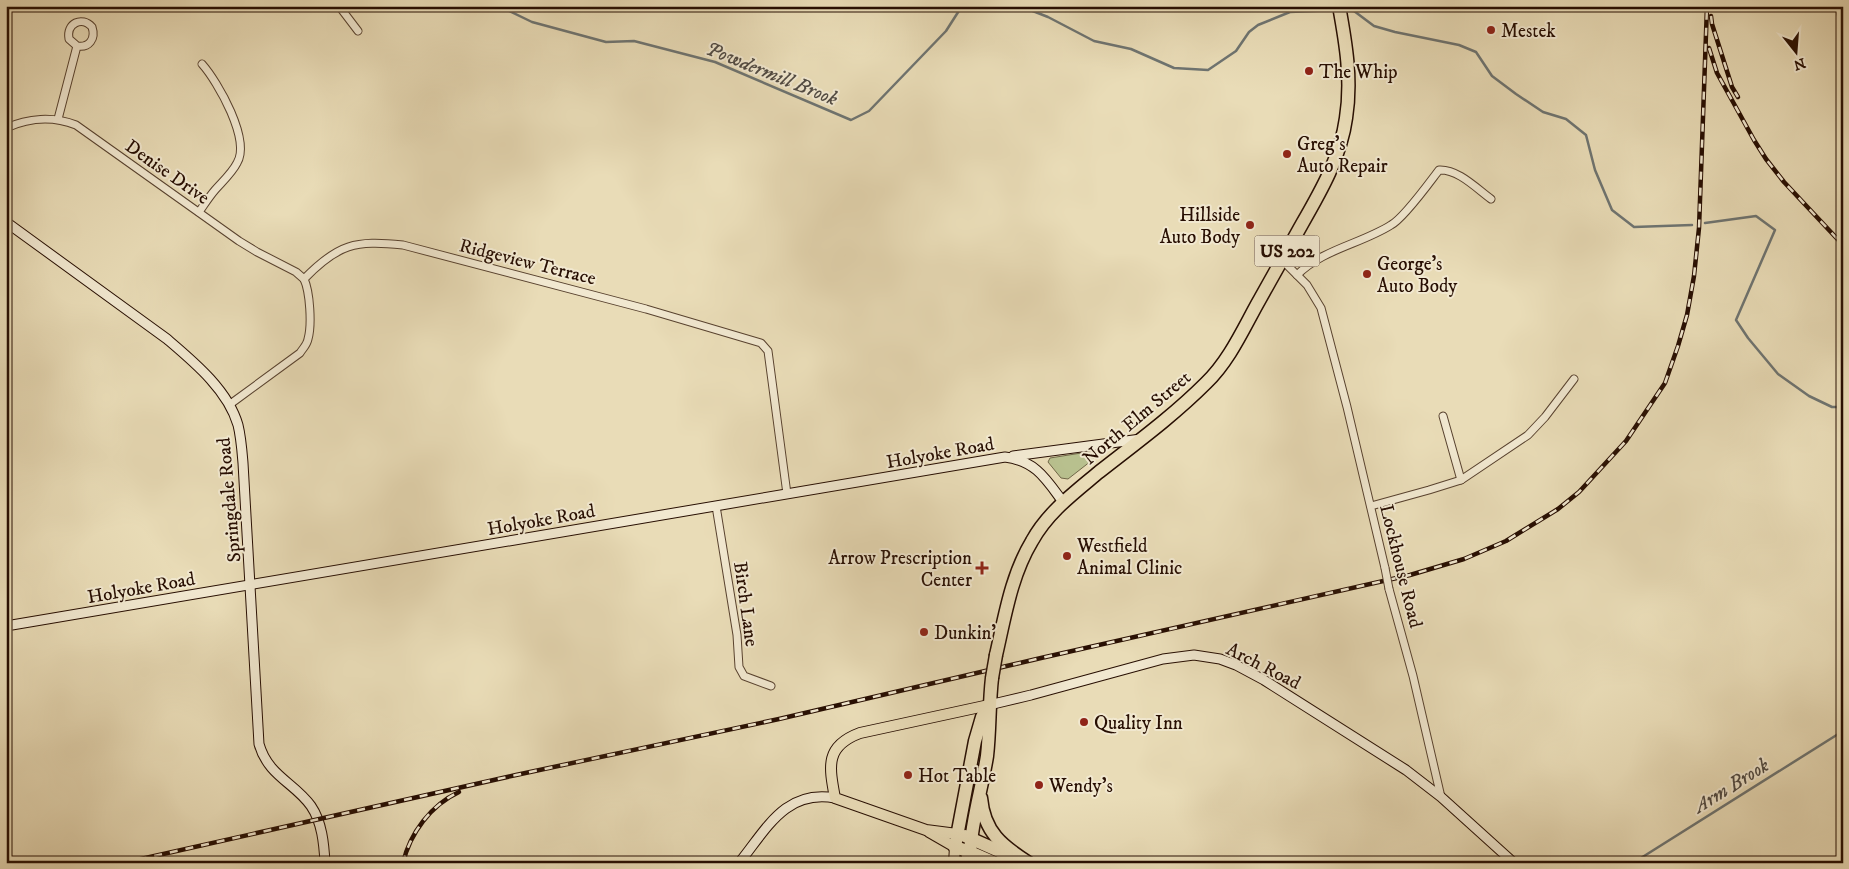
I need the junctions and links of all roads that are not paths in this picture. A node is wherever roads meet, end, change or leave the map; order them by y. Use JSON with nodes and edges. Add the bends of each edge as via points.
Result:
{"nodes":[{"id":1,"x":340,"y":6,"type":"edge"},
{"id":2,"x":1339,"y":6,"type":"edge"},
{"id":3,"x":1840,"y":6,"type":"edge"},
{"id":4,"x":1843,"y":27,"type":"edge"},
{"id":5,"x":358,"y":31,"type":"dead end"},
{"id":6,"x":77,"y":46,"type":"dead end"},
{"id":7,"x":202,"y":64,"type":"dead end"},
{"id":8,"x":58,"y":119,"type":"junction"},
{"id":9,"x":6,"y":128,"type":"edge"},
{"id":10,"x":1491,"y":199,"type":"dead end"},
{"id":11,"x":199,"y":212,"type":"junction"},
{"id":12,"x":6,"y":222,"type":"edge"},
{"id":13,"x":1282,"y":260,"type":"junction"},
{"id":14,"x":1297,"y":275,"type":"junction"},
{"id":15,"x":304,"y":278,"type":"junction"},
{"id":16,"x":1574,"y":380,"type":"dead end"},
{"id":17,"x":230,"y":405,"type":"junction"},
{"id":18,"x":1443,"y":416,"type":"dead end"},
{"id":19,"x":1141,"y":439,"type":"junction"},
{"id":20,"x":1005,"y":457,"type":"junction"},
{"id":21,"x":1461,"y":480,"type":"junction"},
{"id":22,"x":787,"y":494,"type":"junction"},
{"id":23,"x":1063,"y":502,"type":"junction"},
{"id":24,"x":716,"y":506,"type":"junction"},
{"id":25,"x":1371,"y":506,"type":"junction"},
{"id":26,"x":251,"y":585,"type":"junction"},
{"id":27,"x":6,"y":626,"type":"edge"},
{"id":28,"x":771,"y":686,"type":"dead end"},
{"id":29,"x":989,"y":705,"type":"junction"},
{"id":30,"x":980,"y":786,"type":"junction"},
{"id":31,"x":1441,"y":797,"type":"junction"},
{"id":32,"x":835,"y":798,"type":"junction"},
{"id":33,"x":926,"y":830,"type":"junction"},
{"id":34,"x":957,"y":834,"type":"junction"},
{"id":35,"x":971,"y":838,"type":"junction"},
{"id":36,"x":955,"y":847,"type":"junction"},
{"id":37,"x":967,"y":857,"type":"edge"},
{"id":38,"x":325,"y":863,"type":"edge"},
{"id":39,"x":739,"y":863,"type":"edge"},
{"id":40,"x":954,"y":863,"type":"edge"},
{"id":41,"x":995,"y":863,"type":"edge"},
{"id":42,"x":1029,"y":863,"type":"edge"},
{"id":43,"x":1514,"y":863,"type":"edge"}],
"edges":[{"from":1,"to":5,"type":"street"},
{"from":2,"to":13,"type":"highway","name":"North Elm Street","number":"US 202","via":[[1349,94],[1342,138],[1320,192]]},
{"from":3,"to":4,"type":"street"},
{"from":6,"to":8,"type":"street"},
{"from":7,"to":11,"type":"street","via":[[228,107],[242,146],[237,164]]},
{"from":8,"to":9,"type":"street","name":"Denise Drive","via":[[32,120]]},
{"from":8,"to":11,"type":"street","name":"Denise Drive","via":[[82,128]]},
{"from":10,"to":14,"type":"street","via":[[1469,182],[1447,170],[1439,170],[1393,225],[1323,256]]},
{"from":11,"to":15,"type":"street","name":"Denise Drive","via":[[257,252]]},
{"from":12,"to":17,"type":"street","name":"Springdale Road","via":[[167,339],[191,360]]},
{"from":13,"to":14,"type":"street","name":"Lockhouse Road"},
{"from":13,"to":19,"type":"highway","name":"North Elm Street","number":"US 202","via":[[1243,332],[1216,372],[1173,416]]},
{"from":14,"to":25,"type":"street","name":"Lockhouse Road","via":[[1315,297],[1324,318]]},
{"from":15,"to":17,"type":"street","via":[[309,325],[306,346]]},
{"from":15,"to":22,"type":"street","name":"Ridgeview Terrace","via":[[323,260],[348,246],[371,243],[403,245],[761,343],[768,351]]},
{"from":16,"to":21,"type":"street","via":[[1528,435]]},
{"from":17,"to":26,"type":"street","name":"Springdale Road","via":[[241,445]]},
{"from":18,"to":21,"type":"street"},
{"from":19,"to":20,"type":"street"},
{"from":19,"to":23,"type":"highway","name":"North Elm Street","number":"US 202"},
{"from":20,"to":22,"type":"street","name":"Holyoke Road"},
{"from":20,"to":23,"type":"street","name":"Holyoke Road","via":[[1036,468]]},
{"from":21,"to":25,"type":"street"},
{"from":22,"to":24,"type":"street","name":"Holyoke Road"},
{"from":23,"to":29,"type":"highway","name":"North Elm Street","number":"US 202","bridge":true,"via":[[1032,540],[1014,578],[996,655]]},
{"from":24,"to":26,"type":"street","name":"Holyoke Road"},
{"from":24,"to":28,"type":"street","name":"Birch Lane","via":[[737,635],[739,667],[744,676]]},
{"from":25,"to":31,"type":"street","name":"Lockhouse Road","bridge":true},
{"from":26,"to":27,"type":"street","name":"Holyoke Road"},
{"from":26,"to":38,"type":"street","name":"Springdale Road","via":[[260,748],[266,761],[316,814]]},
{"from":29,"to":30,"type":"highway","number":"US 202","via":[[986,756]]},
{"from":29,"to":31,"type":"street","name":"Arch Road","via":[[1163,659],[1194,655],[1215,657],[1241,667],[1298,701],[1406,770]]},
{"from":29,"to":32,"type":"main road","via":[[847,738],[834,750],[831,778]]},
{"from":29,"to":34,"type":"highway","number":"US 202","via":[[977,735]]},
{"from":30,"to":35,"type":"highway","number":"US 202"},
{"from":30,"to":42,"type":"highway","via":[[984,813],[993,834],[1006,848]]},
{"from":31,"to":43,"type":"street"},
{"from":32,"to":33,"type":"main road"},
{"from":32,"to":39,"type":"street","via":[[800,800],[784,809]]},
{"from":33,"to":34,"type":"main road"},
{"from":33,"to":36,"type":"main road"},
{"from":34,"to":35,"type":"highway"},
{"from":34,"to":36,"type":"highway","number":"US 202"},
{"from":35,"to":37,"type":"highway","number":"US 202"},
{"from":35,"to":42,"type":"highway"},
{"from":36,"to":37,"type":"highway"},
{"from":36,"to":40,"type":"main road","number":"US 202"},
{"from":37,"to":41,"type":"highway"}]}
